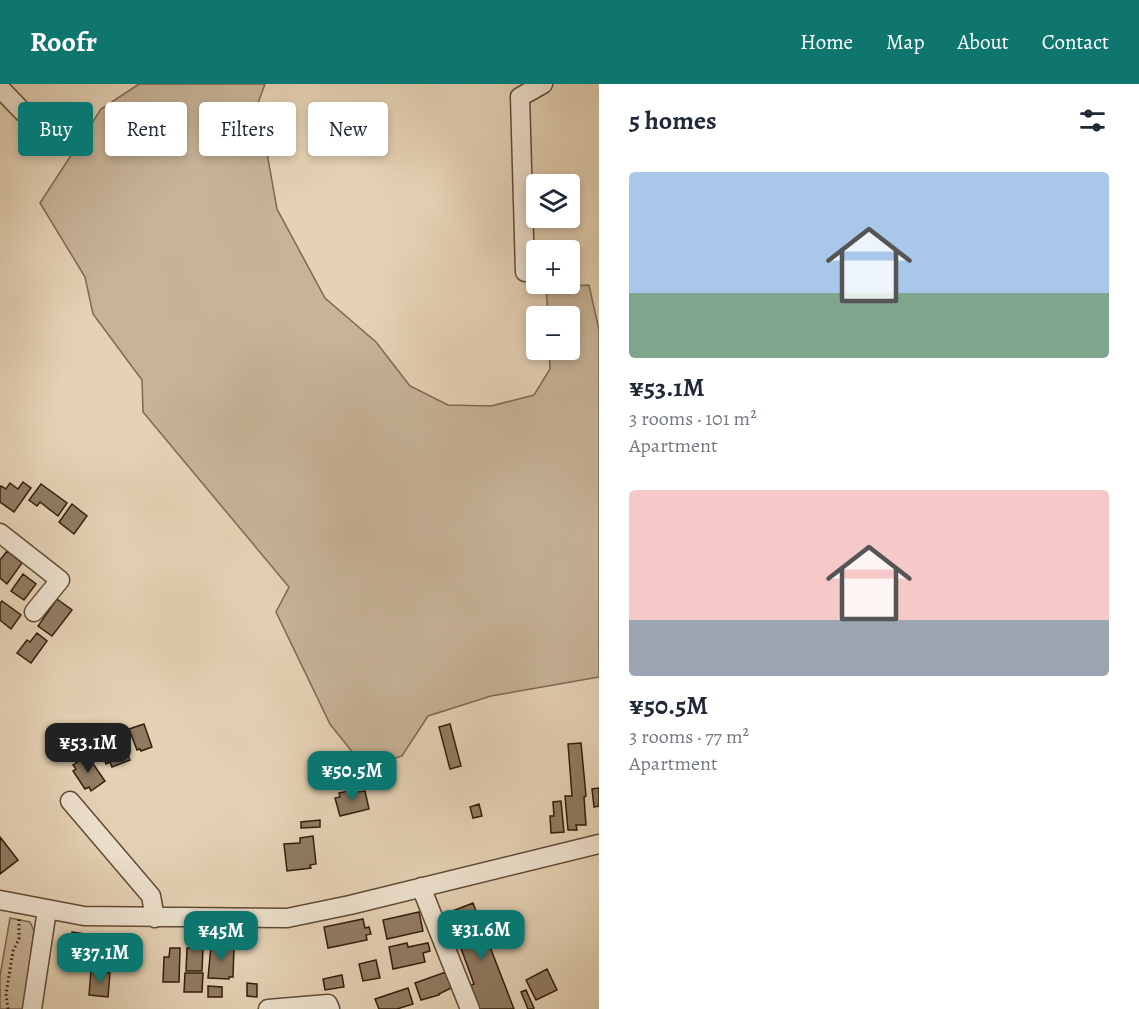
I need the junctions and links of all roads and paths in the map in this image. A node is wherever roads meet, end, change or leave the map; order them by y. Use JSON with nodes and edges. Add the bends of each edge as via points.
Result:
{"nodes":[{"id":1,"x":543,"y":84,"type":"edge"},
{"id":2,"x":0,"y":88,"type":"edge"},
{"id":3,"x":18,"y":107,"type":"edge"},
{"id":4,"x":525,"y":272,"type":"dead end"},
{"id":5,"x":0,"y":532,"type":"edge"},
{"id":6,"x":34,"y":612,"type":"dead end"},
{"id":7,"x":70,"y":801,"type":"dead end"},
{"id":8,"x":599,"y":844,"type":"edge"},
{"id":9,"x":421,"y":887,"type":"junction"},
{"id":10,"x":0,"y":900,"type":"edge"},
{"id":11,"x":47,"y":910,"type":"junction"},
{"id":12,"x":19,"y":917,"type":"dead end"},
{"id":13,"x":155,"y":918,"type":"junction"},
{"id":14,"x":8,"y":1009,"type":"edge"},
{"id":15,"x":32,"y":1009,"type":"edge"},
{"id":16,"x":268,"y":1009,"type":"edge"},
{"id":17,"x":330,"y":1009,"type":"edge"},
{"id":18,"x":470,"y":1009,"type":"edge"}],
"edges":[{"from":1,"to":4,"type":"street","via":[[520,97]]},
{"from":2,"to":3,"type":"street"},
{"from":5,"to":6,"type":"street","via":[[60,580]]},
{"from":7,"to":13,"type":"street","via":[[151,896]]},
{"from":8,"to":9,"type":"street"},
{"from":9,"to":13,"type":"street","via":[[287,918]]},
{"from":9,"to":18,"type":"street"},
{"from":10,"to":11,"type":"street"},
{"from":11,"to":13,"type":"street","via":[[84,916]]},
{"from":11,"to":15,"type":"street"},
{"from":12,"to":14,"type":"path","via":[[19,939],[13,951],[6,994]]},
{"from":16,"to":17,"type":"street","via":[[328,1004]]}]}
